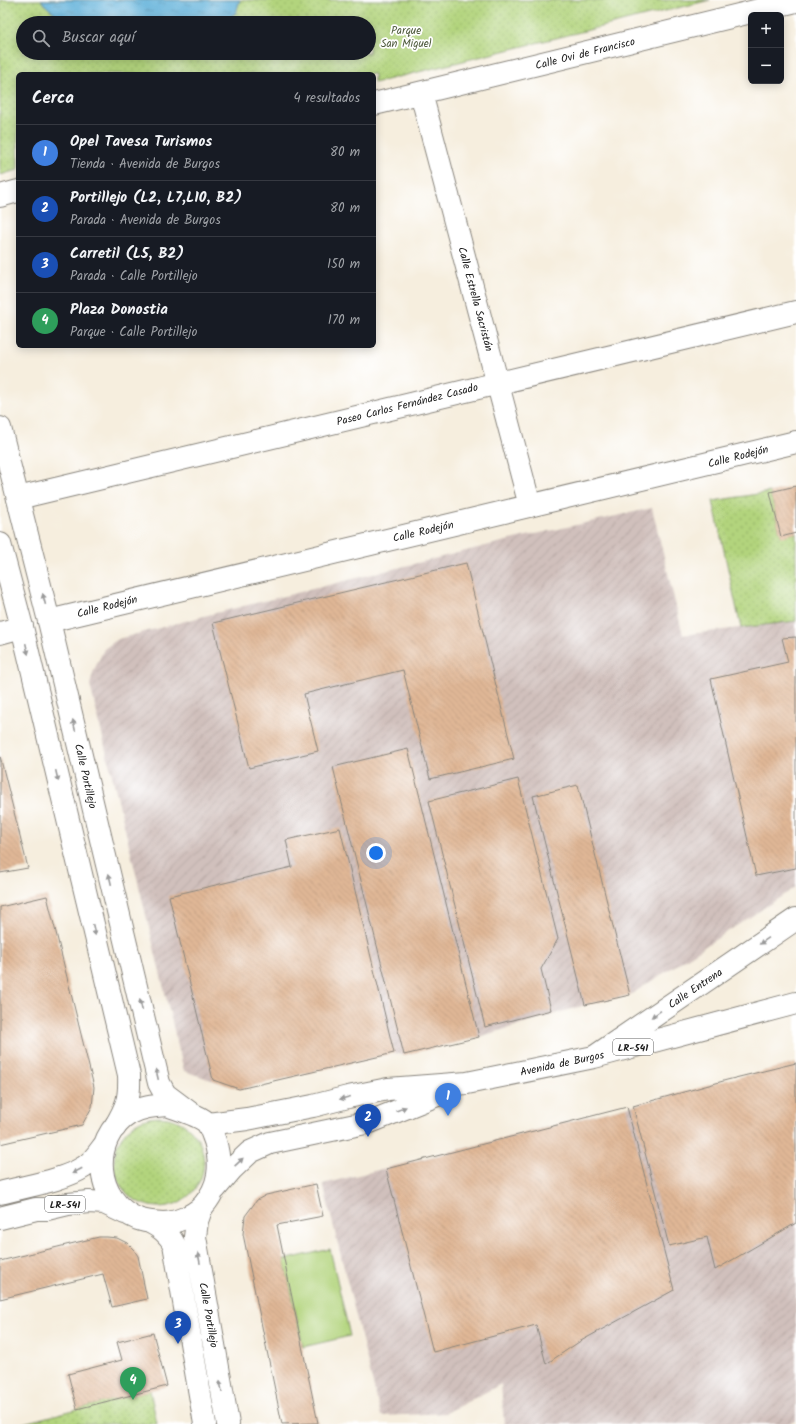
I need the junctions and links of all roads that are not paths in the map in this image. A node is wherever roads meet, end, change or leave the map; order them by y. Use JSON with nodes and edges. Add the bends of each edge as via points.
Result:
{"nodes":[{"id":1,"x":796,"y":1,"type":"edge"},
{"id":2,"x":421,"y":93,"type":"junction"},
{"id":3,"x":376,"y":104,"type":"edge"},
{"id":4,"x":16,"y":192,"type":"edge"},
{"id":5,"x":0,"y":196,"type":"edge"},
{"id":6,"x":796,"y":312,"type":"edge"},
{"id":7,"x":497,"y":382,"type":"junction"},
{"id":8,"x":0,"y":428,"type":"edge"},
{"id":9,"x":796,"y":442,"type":"edge"},
{"id":10,"x":18,"y":498,"type":"junction"},
{"id":11,"x":530,"y":506,"type":"junction"},
{"id":12,"x":0,"y":544,"type":"edge"},
{"id":13,"x":49,"y":621,"type":"junction"},
{"id":14,"x":22,"y":627,"type":"junction"},
{"id":15,"x":0,"y":633,"type":"edge"},
{"id":16,"x":796,"y":919,"type":"edge"},
{"id":17,"x":796,"y":1003,"type":"edge"},
{"id":18,"x":594,"y":1057,"type":"junction"},
{"id":19,"x":467,"y":1083,"type":"junction"},
{"id":20,"x":199,"y":1118,"type":"junction"},
{"id":21,"x":110,"y":1135,"type":"junction"},
{"id":22,"x":0,"y":1193,"type":"edge"},
{"id":23,"x":208,"y":1199,"type":"junction"},
{"id":24,"x":130,"y":1215,"type":"junction"},
{"id":25,"x":0,"y":1218,"type":"edge"},
{"id":26,"x":150,"y":1222,"type":"junction"},
{"id":27,"x":205,"y":1424,"type":"edge"},
{"id":28,"x":228,"y":1424,"type":"edge"}],
"edges":[{"from":1,"to":2,"type":"main road","name":"Calle Ovi de Francisco"},
{"from":2,"to":3,"type":"main road","name":"Calle Ovi de Francisco"},
{"from":2,"to":7,"type":"main road","name":"Calle Estrella Sacristán"},
{"from":4,"to":5,"type":"main road"},
{"from":6,"to":7,"type":"main road","name":"Paseo Carlos Fernández Casado"},
{"from":7,"to":10,"type":"main road","name":"Paseo Carlos Fernández Casado"},
{"from":7,"to":11,"type":"main road","name":"Calle Estrella Sacristán"},
{"from":8,"to":10,"type":"main road","name":"Calle Portillejo"},
{"from":9,"to":11,"type":"main road","name":"Calle Rodejón"},
{"from":13,"to":10,"type":"main road","name":"Calle Portillejo","one_way":true},
{"from":11,"to":13,"type":"main road","name":"Calle Rodejón"},
{"from":12,"to":14,"type":"main road"},
{"from":20,"to":13,"type":"main road","name":"Calle Portillejo","one_way":true,"via":[[165,1094],[159,1083]]},
{"from":14,"to":15,"type":"main road"},
{"from":14,"to":21,"type":"main road","one_way":true,"via":[[129,1075],[128,1101]]},
{"from":16,"to":18,"type":"main road","name":"Calle Entrena","one_way":true},
{"from":17,"to":18,"type":"main road","name":"Avenida de Burgos","number":"LR-541"},
{"from":18,"to":19,"type":"main road","name":"Avenida de Burgos","number":"LR-541"},
{"from":19,"to":20,"type":"main road","name":"Avenida de Burgos","number":"LR-541","one_way":true,"via":[[388,1089],[247,1120]]},
{"from":23,"to":19,"type":"main road","name":"Avenida de Burgos","number":"LR-541","one_way":true,"via":[[232,1169],[250,1152],[270,1143],[370,1122]]},
{"from":20,"to":21,"type":"main road","number":"LR-541","via":[[167,1105],[148,1106],[130,1114]]},
{"from":20,"to":23,"type":"main road","via":[[219,1155],[219,1174]]},
{"from":21,"to":22,"type":"main road","number":"LR-541","one_way":true,"via":[[95,1157],[85,1167],[70,1175]]},
{"from":21,"to":24,"type":"main road","number":"LR-541","via":[[101,1164],[104,1184],[114,1201]]},
{"from":23,"to":26,"type":"main road","number":"LR-541","via":[[186,1217],[169,1223]]},
{"from":28,"to":23,"type":"main road","name":"Calle Portillejo","one_way":true,"via":[[195,1237],[197,1221]]},
{"from":24,"to":25,"type":"main road","number":"LR-541","via":[[104,1202],[89,1202],[36,1209]]},
{"from":24,"to":26,"type":"main road","number":"LR-541"},
{"from":26,"to":27,"type":"main road","name":"Calle Portillejo","via":[[169,1235],[174,1244]]}]}
